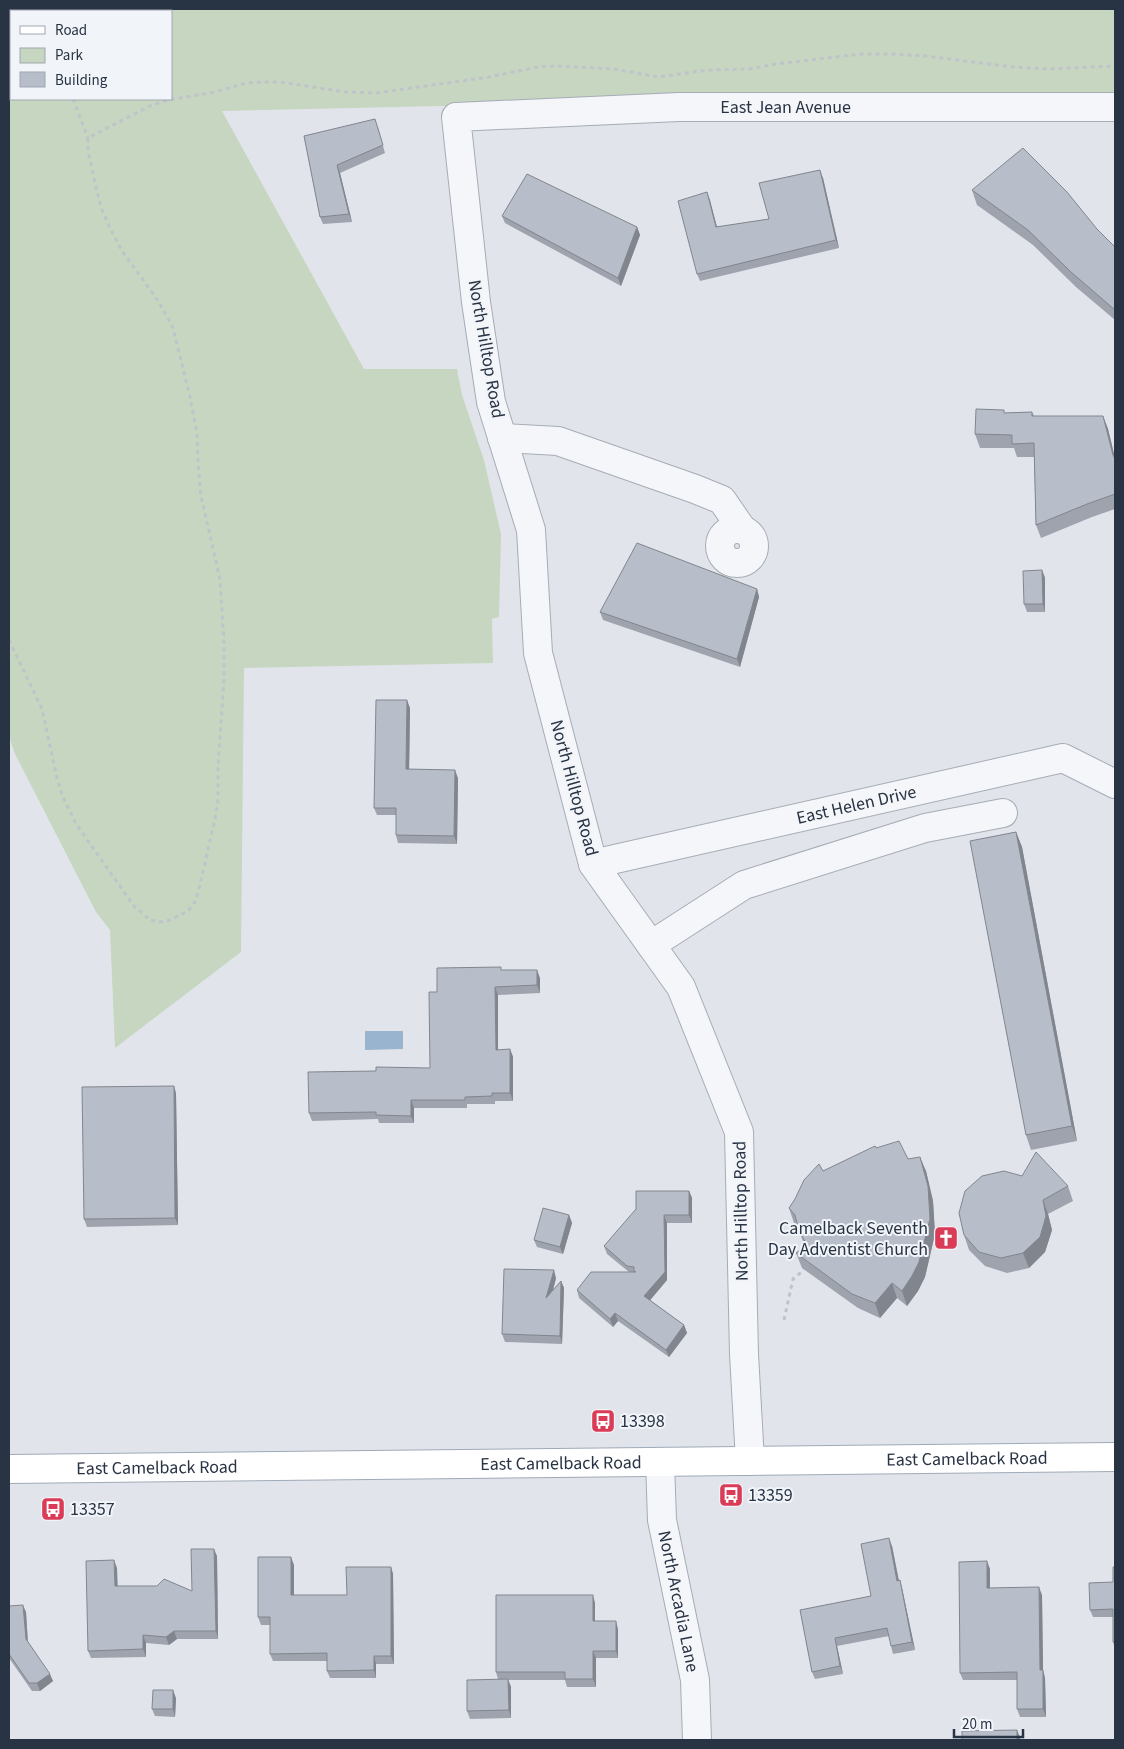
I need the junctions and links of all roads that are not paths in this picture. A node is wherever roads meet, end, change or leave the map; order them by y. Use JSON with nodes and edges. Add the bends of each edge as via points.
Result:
{"nodes":[{"id":1,"x":1115,"y":106,"type":"edge"},
{"id":2,"x":456,"y":117,"type":"joint"},
{"id":3,"x":502,"y":438,"type":"junction"},
{"id":4,"x":742,"y":529,"type":"dead end"},
{"id":5,"x":1115,"y":784,"type":"edge"},
{"id":6,"x":1003,"y":813,"type":"dead end"},
{"id":7,"x":593,"y":864,"type":"junction"},
{"id":8,"x":651,"y":945,"type":"junction"},
{"id":9,"x":1115,"y":1457,"type":"edge"},
{"id":10,"x":750,"y":1461,"type":"junction"},
{"id":11,"x":660,"y":1462,"type":"junction"},
{"id":12,"x":9,"y":1469,"type":"edge"},
{"id":13,"x":697,"y":1740,"type":"edge"}],
"edges":[{"from":1,"to":2,"type":"street","name":"East Jean Avenue","via":[[679,107]]},
{"from":2,"to":3,"type":"street","name":"North Hilltop Road","via":[[476,302],[491,402]]},
{"from":3,"to":4,"type":"street","via":[[558,441],[695,489],[722,500]]},
{"from":3,"to":7,"type":"street","name":"North Hilltop Road","via":[[531,530],[538,652]]},
{"from":5,"to":7,"type":"street","name":"East Helen Drive","via":[[1063,758]]},
{"from":6,"to":8,"type":"street","via":[[925,828],[744,885]]},
{"from":7,"to":8,"type":"street","name":"North Hilltop Road"},
{"from":8,"to":10,"type":"street","name":"North Hilltop Road","via":[[681,987],[739,1132]]},
{"from":9,"to":10,"type":"main road","name":"East Camelback Road"},
{"from":10,"to":11,"type":"main road","name":"East Camelback Road"},
{"from":11,"to":12,"type":"main road","name":"East Camelback Road"},
{"from":11,"to":13,"type":"street","name":"North Arcadia Lane","via":[[662,1520],[695,1680]]}]}
